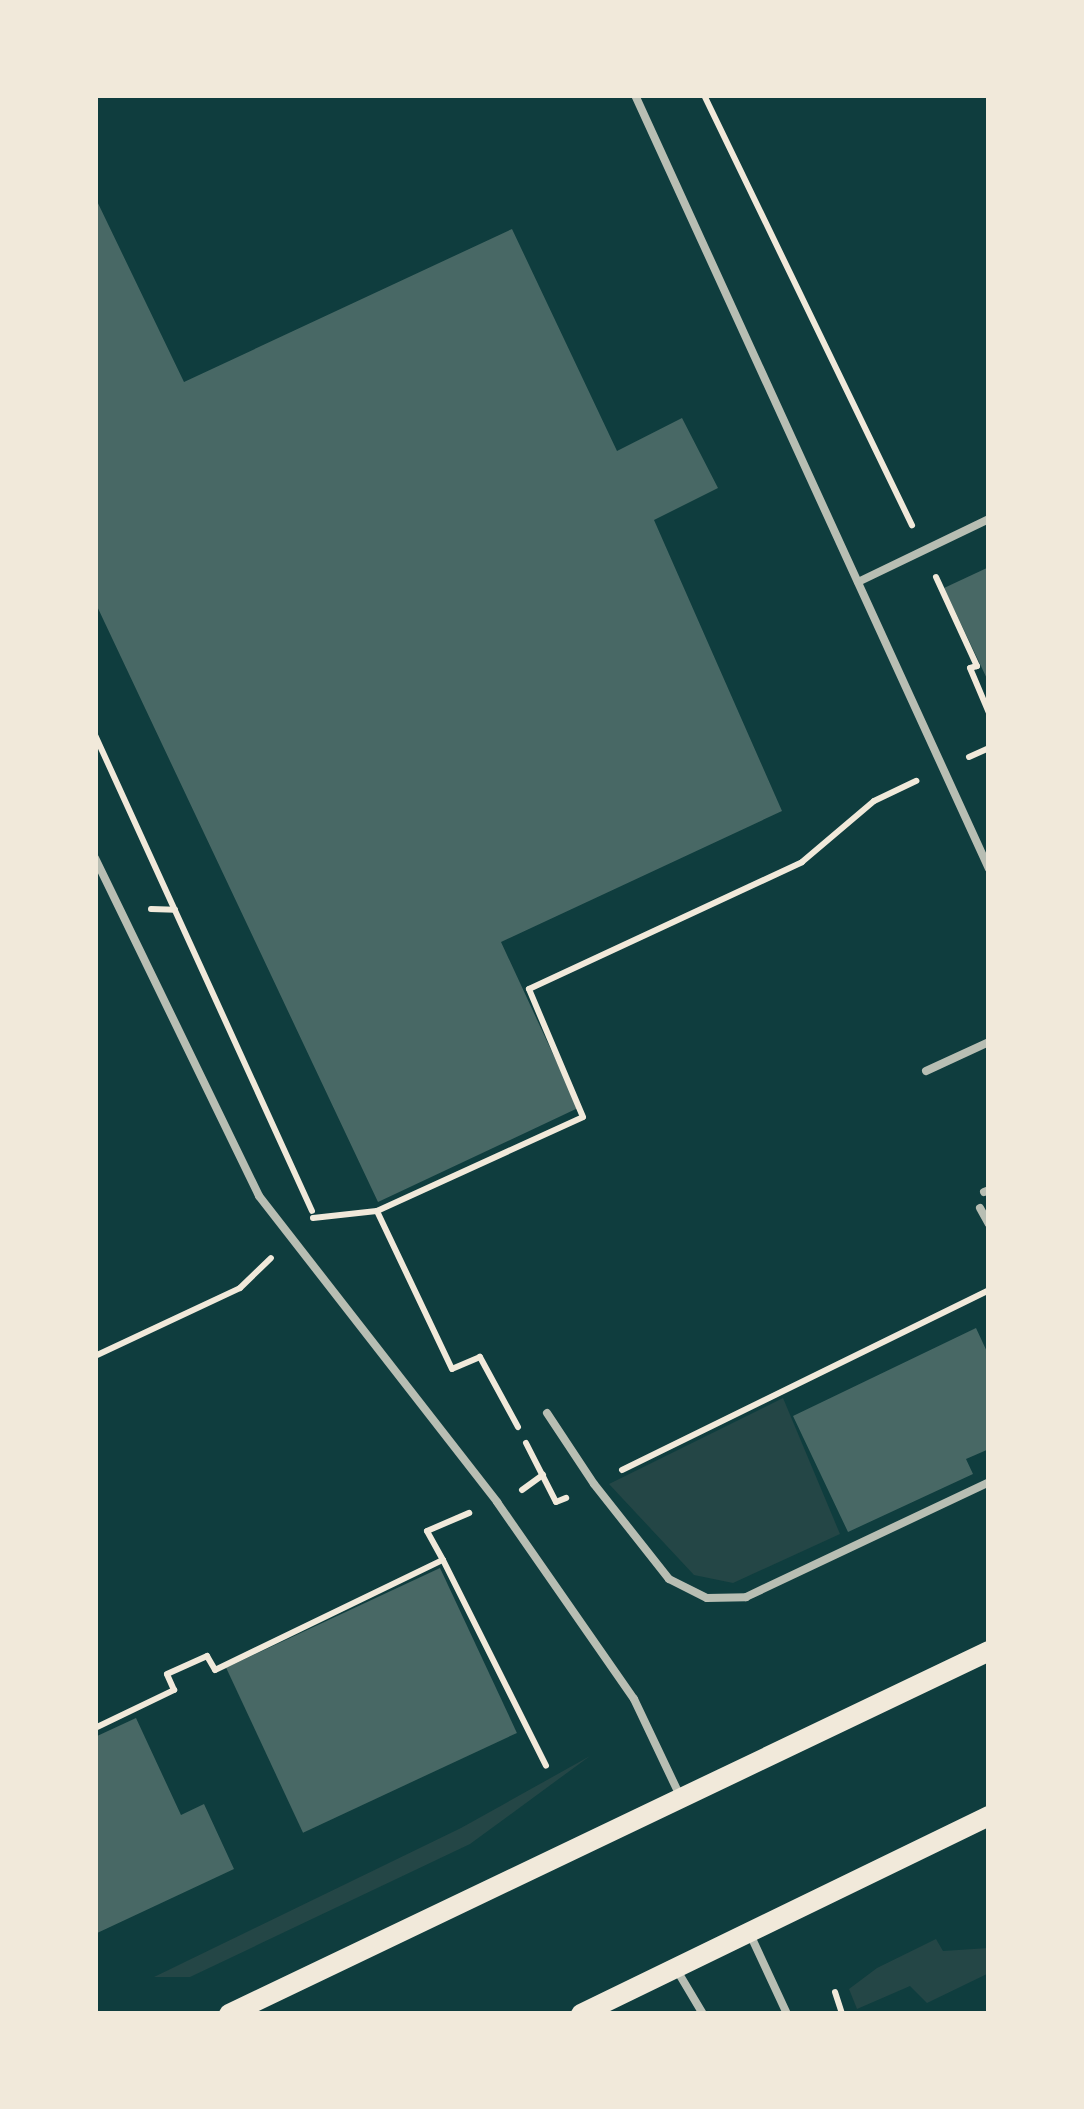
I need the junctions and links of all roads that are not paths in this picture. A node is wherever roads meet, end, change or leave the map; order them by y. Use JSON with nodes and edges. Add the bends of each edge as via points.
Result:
{"nodes":[{"id":1,"x":635,"y":95,"type":"edge"},
{"id":2,"x":989,"y":519,"type":"edge"},
{"id":3,"x":858,"y":582,"type":"junction"},
{"id":4,"x":95,"y":858,"type":"edge"},
{"id":5,"x":989,"y":869,"type":"edge"},
{"id":6,"x":989,"y":1042,"type":"edge"},
{"id":7,"x":926,"y":1071,"type":"dead end"},
{"id":8,"x":980,"y":1208,"type":"dead end"},
{"id":9,"x":989,"y":1224,"type":"edge"},
{"id":10,"x":547,"y":1413,"type":"dead end"},
{"id":11,"x":989,"y":1482,"type":"edge"},
{"id":12,"x":989,"y":1651,"type":"edge"},
{"id":13,"x":680,"y":1798,"type":"junction"},
{"id":14,"x":989,"y":1816,"type":"edge"},
{"id":15,"x":748,"y":1932,"type":"junction"},
{"id":16,"x":676,"y":1968,"type":"junction"},
{"id":17,"x":229,"y":2014,"type":"edge"},
{"id":18,"x":580,"y":2014,"type":"edge"},
{"id":19,"x":703,"y":2014,"type":"edge"},
{"id":20,"x":788,"y":2014,"type":"edge"}],
"edges":[{"from":1,"to":3,"type":"lane"},
{"from":2,"to":3,"type":"lane"},
{"from":3,"to":5,"type":"lane"},
{"from":4,"to":13,"type":"lane","via":[[259,1196],[472,1468],[602,1653],[634,1699]]},
{"from":6,"to":7,"type":"lane"},
{"from":8,"to":9,"type":"lane"},
{"from":10,"to":11,"type":"lane","via":[[669,1579],[708,1598],[746,1597]]},
{"from":12,"to":13,"type":"main road"},
{"from":13,"to":17,"type":"main road"},
{"from":14,"to":15,"type":"main road"},
{"from":15,"to":16,"type":"main road"},
{"from":15,"to":20,"type":"lane"},
{"from":16,"to":18,"type":"main road"},
{"from":16,"to":19,"type":"lane"}]}
